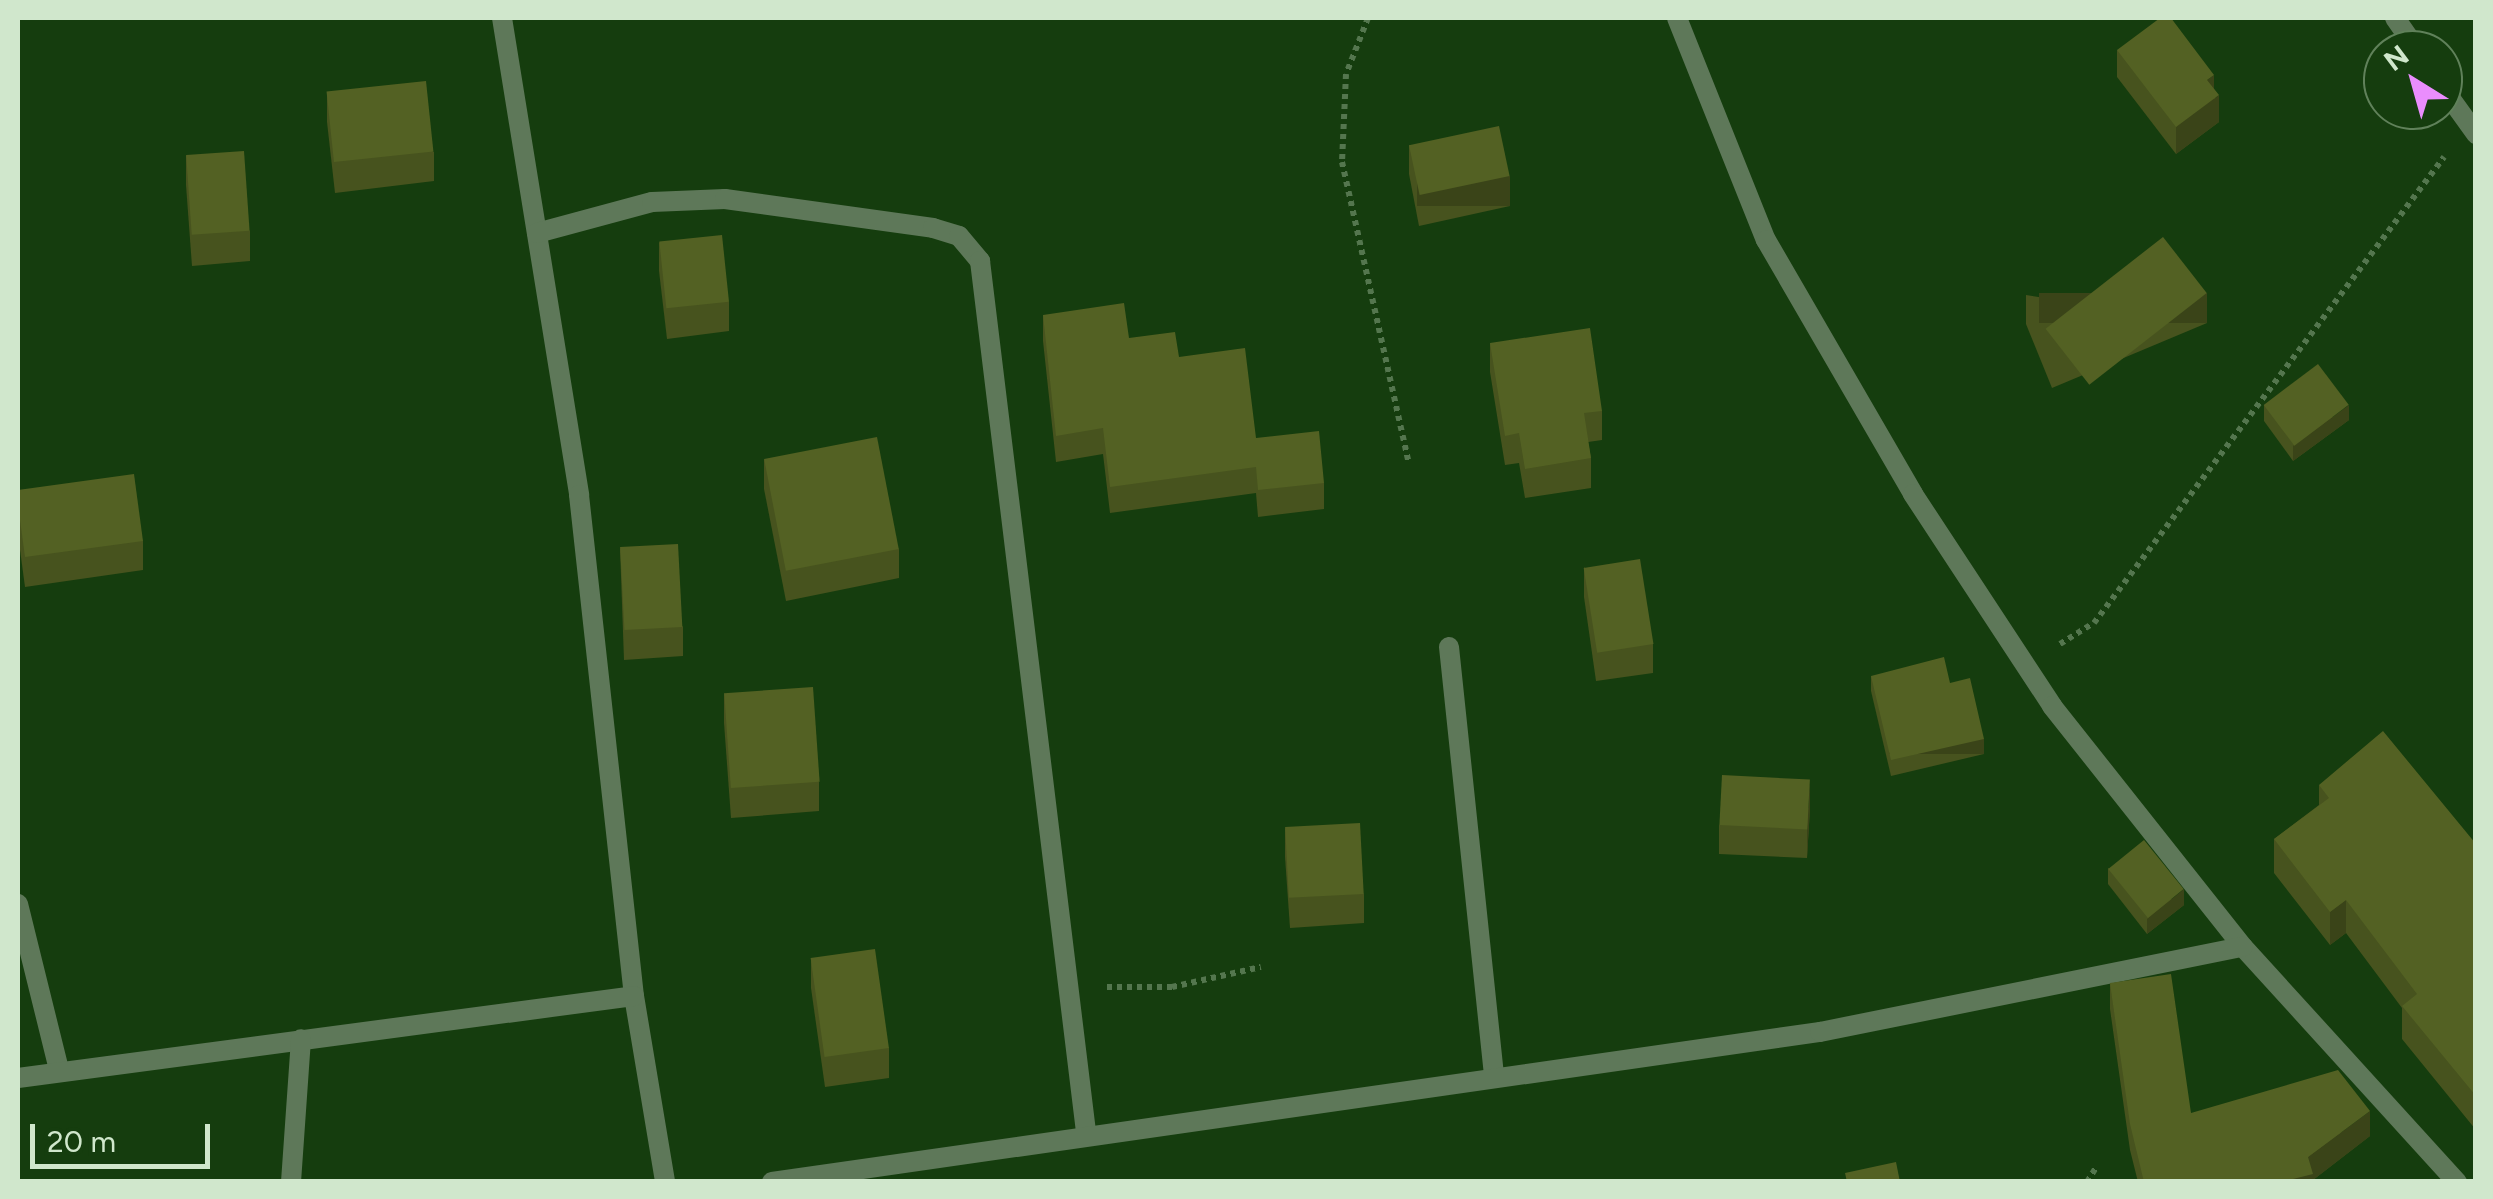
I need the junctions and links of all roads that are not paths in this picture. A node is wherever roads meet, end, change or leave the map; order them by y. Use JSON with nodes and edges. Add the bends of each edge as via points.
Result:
{"nodes":[{"id":1,"x":502,"y":18,"type":"edge"},
{"id":2,"x":1678,"y":18,"type":"edge"},
{"id":3,"x":537,"y":233,"type":"junction"},
{"id":4,"x":1449,"y":647,"type":"dead end"},
{"id":5,"x":18,"y":904,"type":"edge"},
{"id":6,"x":2244,"y":947,"type":"junction"},
{"id":7,"x":634,"y":996,"type":"junction"},
{"id":8,"x":302,"y":1039,"type":"junction"},
{"id":9,"x":58,"y":1070,"type":"junction"},
{"id":10,"x":1494,"y":1077,"type":"junction"},
{"id":11,"x":18,"y":1078,"type":"edge"},
{"id":12,"x":1086,"y":1132,"type":"junction"},
{"id":13,"x":291,"y":1182,"type":"edge"},
{"id":14,"x":665,"y":1182,"type":"edge"},
{"id":15,"x":772,"y":1182,"type":"edge"},
{"id":16,"x":2457,"y":1182,"type":"edge"}],
"edges":[{"from":1,"to":3,"type":"street"},
{"from":2,"to":6,"type":"street","via":[[1766,240],[1913,494],[2025,666]]},
{"from":3,"to":7,"type":"street","via":[[579,496]]},
{"from":3,"to":12,"type":"street","via":[[652,202],[725,199],[933,228],[959,236],[980,261]]},
{"from":4,"to":10,"type":"street"},
{"from":5,"to":9,"type":"street"},
{"from":6,"to":10,"type":"street","via":[[1820,1032]]},
{"from":6,"to":16,"type":"street"},
{"from":7,"to":8,"type":"street"},
{"from":7,"to":14,"type":"street"},
{"from":8,"to":9,"type":"street"},
{"from":8,"to":13,"type":"street"},
{"from":9,"to":11,"type":"street"},
{"from":10,"to":12,"type":"street"},
{"from":12,"to":15,"type":"street"}]}
